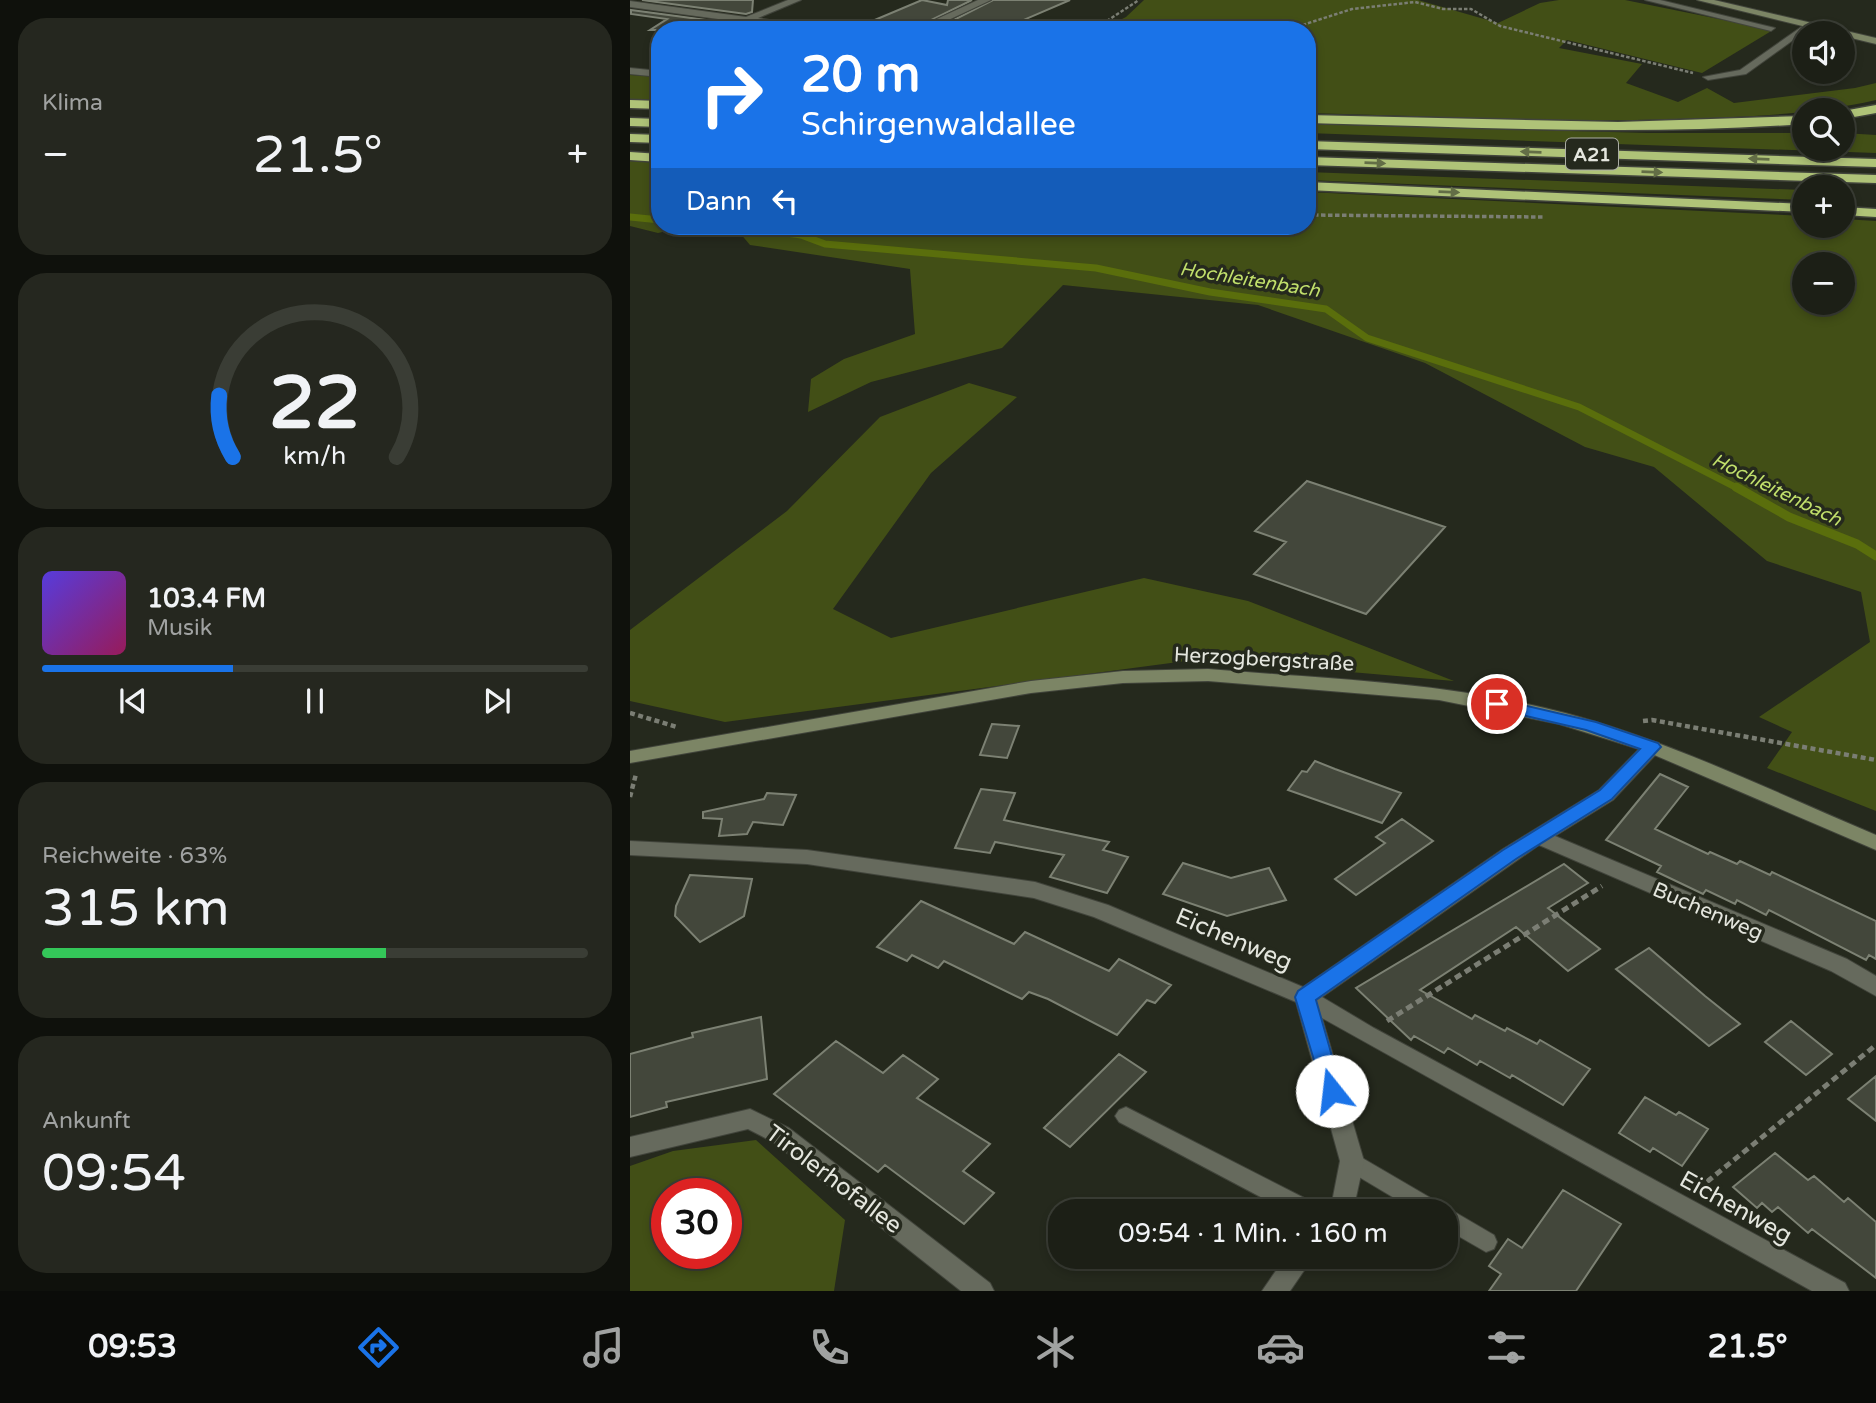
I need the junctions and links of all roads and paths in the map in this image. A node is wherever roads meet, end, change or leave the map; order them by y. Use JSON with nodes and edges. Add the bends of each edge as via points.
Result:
{"nodes":[{"id":1,"x":796,"y":0,"type":"edge"},
{"id":2,"x":986,"y":0,"type":"edge"},
{"id":3,"x":1139,"y":0,"type":"edge"},
{"id":4,"x":1649,"y":0,"type":"edge"},
{"id":5,"x":1702,"y":0,"type":"edge"},
{"id":6,"x":630,"y":4,"type":"edge"},
{"id":7,"x":747,"y":20,"type":"junction"},
{"id":8,"x":755,"y":21,"type":"edge"},
{"id":9,"x":938,"y":21,"type":"edge"},
{"id":10,"x":1112,"y":21,"type":"edge"},
{"id":11,"x":1315,"y":21,"type":"edge"},
{"id":12,"x":1793,"y":21,"type":"edge"},
{"id":13,"x":1771,"y":28,"type":"dead end"},
{"id":14,"x":1855,"y":36,"type":"edge"},
{"id":15,"x":1792,"y":38,"type":"edge"},
{"id":16,"x":1876,"y":41,"type":"edge"},
{"id":17,"x":630,"y":71,"type":"edge"},
{"id":18,"x":651,"y":73,"type":"edge"},
{"id":19,"x":1708,"y":77,"type":"joint"},
{"id":20,"x":630,"y":104,"type":"edge"},
{"id":21,"x":651,"y":105,"type":"edge"},
{"id":22,"x":1876,"y":109,"type":"edge"},
{"id":23,"x":1855,"y":113,"type":"edge"},
{"id":24,"x":1316,"y":119,"type":"edge"},
{"id":25,"x":1792,"y":121,"type":"edge"},
{"id":26,"x":630,"y":122,"type":"edge"},
{"id":27,"x":651,"y":123,"type":"edge"},
{"id":28,"x":630,"y":138,"type":"edge"},
{"id":29,"x":651,"y":139,"type":"edge"},
{"id":30,"x":1316,"y":145,"type":"edge"},
{"id":31,"x":630,"y":156,"type":"edge"},
{"id":32,"x":651,"y":157,"type":"edge"},
{"id":33,"x":1316,"y":161,"type":"edge"},
{"id":34,"x":1876,"y":163,"type":"edge"},
{"id":35,"x":1876,"y":179,"type":"edge"},
{"id":36,"x":1316,"y":186,"type":"edge"},
{"id":37,"x":1792,"y":207,"type":"edge"},
{"id":38,"x":1855,"y":212,"type":"edge"},
{"id":39,"x":1876,"y":213,"type":"edge"},
{"id":40,"x":1316,"y":215,"type":"edge"},
{"id":41,"x":1553,"y":217,"type":"dead end"},
{"id":42,"x":1640,"y":721,"type":"dead end"},
{"id":43,"x":1652,"y":747,"type":"junction"},
{"id":44,"x":630,"y":757,"type":"edge"},
{"id":45,"x":1876,"y":760,"type":"edge"},
{"id":46,"x":1539,"y":837,"type":"junction"},
{"id":47,"x":1876,"y":843,"type":"edge"},
{"id":48,"x":630,"y":848,"type":"edge"},
{"id":49,"x":1621,"y":874,"type":"junction"},
{"id":50,"x":1876,"y":987,"type":"edge"},
{"id":51,"x":1305,"y":997,"type":"junction"},
{"id":52,"x":1366,"y":1034,"type":"junction"},
{"id":53,"x":1876,"y":1045,"type":"edge"},
{"id":54,"x":1126,"y":1116,"type":"dead end"},
{"id":55,"x":630,"y":1147,"type":"edge"},
{"id":56,"x":1352,"y":1161,"type":"junction"},
{"id":57,"x":1285,"y":1199,"type":"edge"},
{"id":58,"x":1345,"y":1199,"type":"edge"},
{"id":59,"x":1415,"y":1199,"type":"edge"},
{"id":60,"x":1678,"y":1205,"type":"junction"},
{"id":61,"x":1458,"y":1224,"type":"edge"},
{"id":62,"x":1486,"y":1241,"type":"dead end"},
{"id":63,"x":1293,"y":1269,"type":"edge"},
{"id":64,"x":981,"y":1291,"type":"edge"},
{"id":65,"x":1275,"y":1291,"type":"edge"},
{"id":66,"x":1836,"y":1291,"type":"edge"}],
"edges":[{"from":1,"to":7,"type":"street"},
{"from":2,"to":9,"type":"street"},
{"from":3,"to":10,"type":"path"},
{"from":4,"to":13,"type":"lane"},
{"from":5,"to":12,"type":"main road"},
{"from":6,"to":7,"type":"street"},
{"from":7,"to":8,"type":"street"},
{"from":11,"to":19,"type":"path","via":[[1352,9],[1415,2],[1471,9],[1500,26]]},
{"from":14,"to":16,"type":"main road"},
{"from":15,"to":19,"type":"lane","via":[[1743,72]]},
{"from":17,"to":18,"type":"street"},
{"from":20,"to":21,"type":"highway"},
{"from":22,"to":23,"type":"highway"},
{"from":24,"to":25,"type":"highway","via":[[1640,126]]},
{"from":26,"to":27,"type":"highway"},
{"from":28,"to":29,"type":"highway"},
{"from":34,"to":30,"type":"highway","number":"A21","one_way":true},
{"from":31,"to":32,"type":"highway"},
{"from":33,"to":35,"type":"highway","number":"A21","one_way":true},
{"from":36,"to":37,"type":"highway","one_way":true},
{"from":38,"to":39,"type":"highway"},
{"from":40,"to":41,"type":"path"},
{"from":42,"to":45,"type":"path"},
{"from":43,"to":44,"type":"main road","name":"Herzogbergstraße","via":[[1562,718],[1439,694],[1208,675],[1123,677],[1031,687]]},
{"from":43,"to":46,"type":"street","via":[[1606,794]]},
{"from":43,"to":47,"type":"main road","name":"Herzogbergstraße"},
{"from":46,"to":49,"type":"street","name":"Buchenweg"},
{"from":46,"to":51,"type":"street"},
{"from":48,"to":51,"type":"street","name":"Eichenweg","via":[[807,857],[1035,890],[1101,911]]},
{"from":49,"to":50,"type":"street","name":"Buchenweg","via":[[1839,965]]},
{"from":49,"to":52,"type":"path"},
{"from":51,"to":52,"type":"street","name":"Eichenweg"},
{"from":51,"to":56,"type":"street"},
{"from":52,"to":60,"type":"street","name":"Eichenweg"},
{"from":53,"to":60,"type":"path"},
{"from":54,"to":57,"type":"lane"},
{"from":55,"to":64,"type":"street","name":"Tirolerhofallee","via":[[750,1119],[781,1135]]},
{"from":56,"to":58,"type":"street"},
{"from":56,"to":59,"type":"lane"},
{"from":60,"to":66,"type":"street","name":"Eichenweg"},
{"from":61,"to":62,"type":"lane"},
{"from":63,"to":65,"type":"street"}]}
